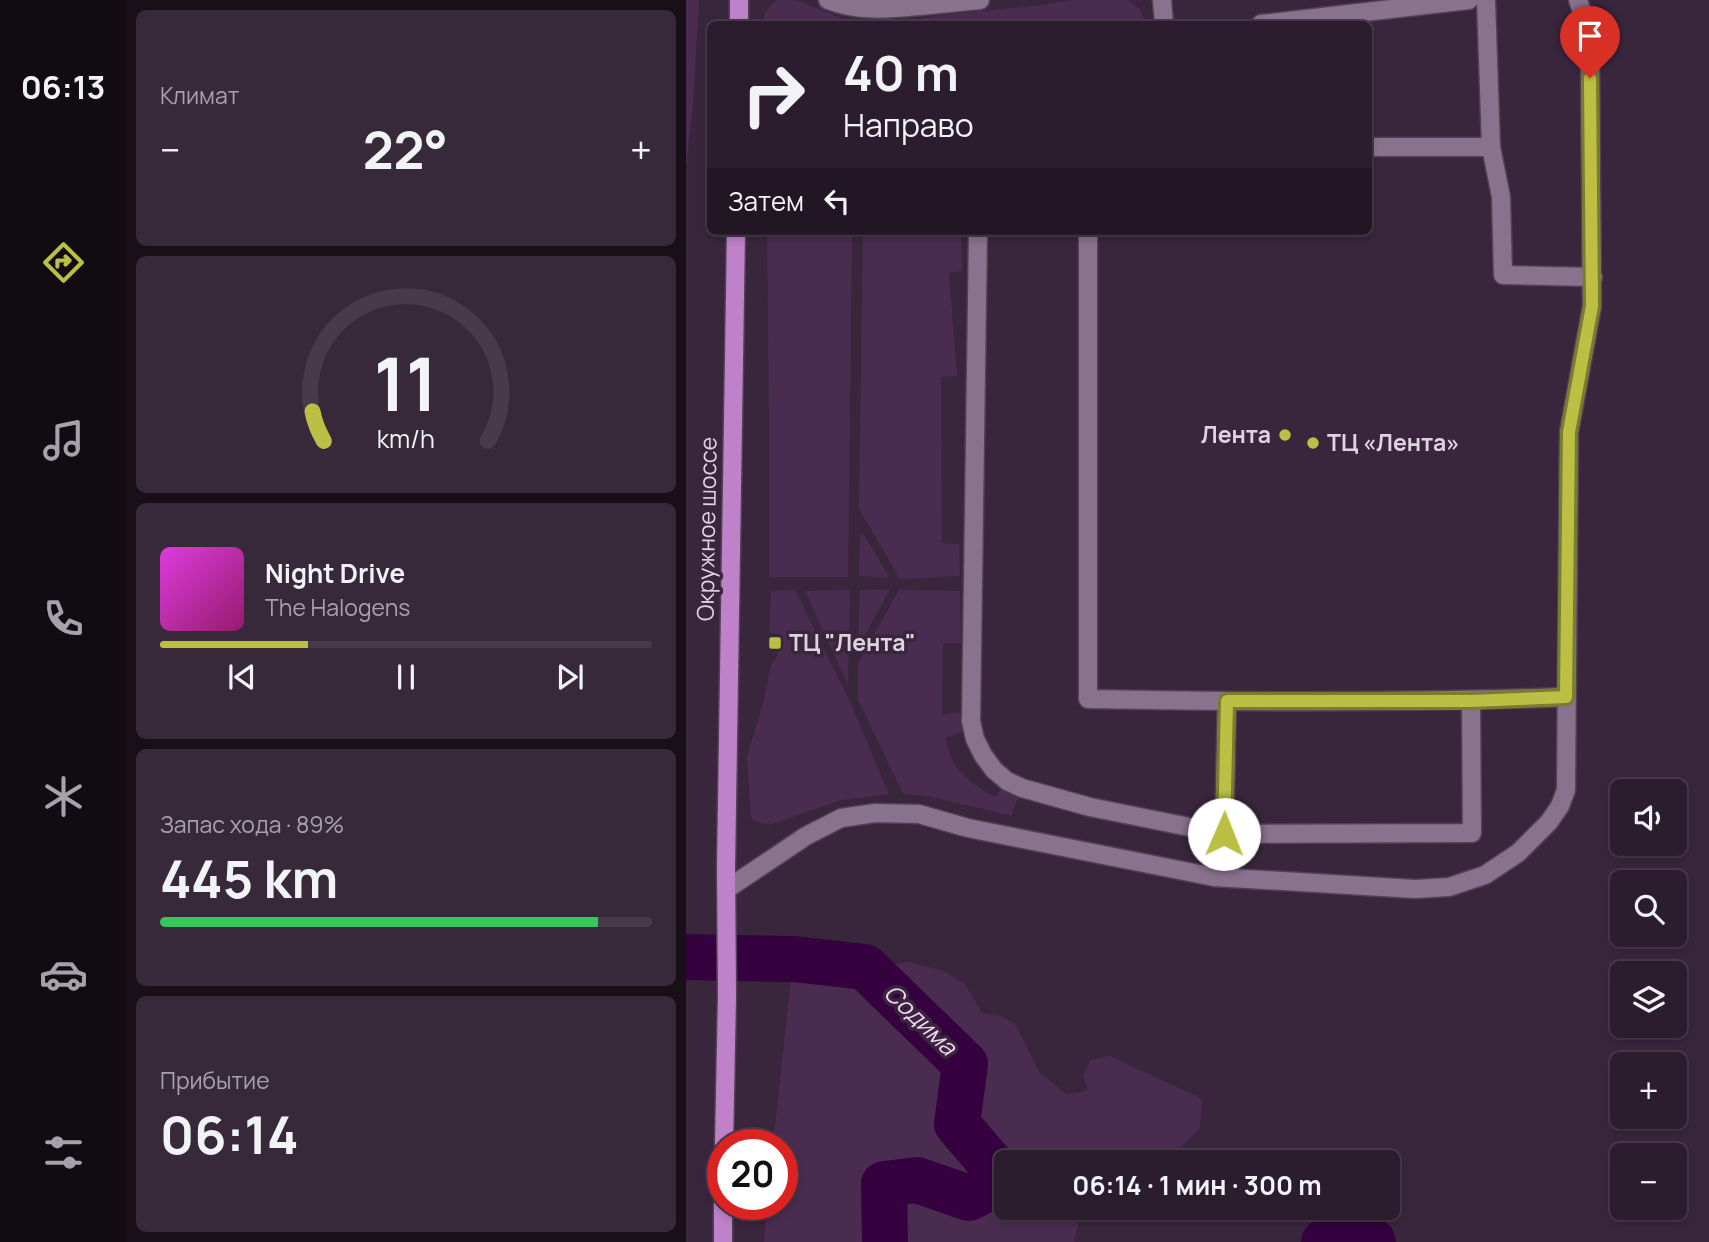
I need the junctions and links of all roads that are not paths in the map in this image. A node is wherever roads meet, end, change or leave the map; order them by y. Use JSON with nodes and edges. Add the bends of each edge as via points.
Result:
{"nodes":[{"id":1,"x":739,"y":0,"type":"edge"},
{"id":2,"x":828,"y":0,"type":"edge"},
{"id":3,"x":980,"y":0,"type":"edge"},
{"id":4,"x":1162,"y":0,"type":"edge"},
{"id":5,"x":1469,"y":0,"type":"edge"},
{"id":6,"x":1486,"y":0,"type":"edge"},
{"id":7,"x":1577,"y":0,"type":"edge"},
{"id":8,"x":739,"y":21,"type":"edge"},
{"id":9,"x":1164,"y":21,"type":"edge"},
{"id":10,"x":1287,"y":21,"type":"edge"},
{"id":11,"x":1372,"y":147,"type":"edge"},
{"id":12,"x":1491,"y":147,"type":"junction"},
{"id":13,"x":736,"y":235,"type":"edge"},
{"id":14,"x":978,"y":235,"type":"edge"},
{"id":15,"x":1088,"y":235,"type":"edge"},
{"id":16,"x":1593,"y":277,"type":"junction"},
{"id":17,"x":1566,"y":697,"type":"junction"},
{"id":18,"x":1227,"y":701,"type":"junction"},
{"id":19,"x":1471,"y":701,"type":"junction"},
{"id":20,"x":1224,"y":834,"type":"junction"},
{"id":21,"x":1214,"y":877,"type":"junction"},
{"id":22,"x":727,"y":889,"type":"junction"},
{"id":23,"x":724,"y":1129,"type":"edge"},
{"id":24,"x":723,"y":1220,"type":"edge"},
{"id":25,"x":723,"y":1242,"type":"edge"}],
"edges":[{"from":1,"to":8,"type":"main road"},
{"from":2,"to":3,"type":"lane","via":[[880,9]]},
{"from":4,"to":9,"type":"lane"},
{"from":5,"to":10,"type":"lane"},
{"from":6,"to":12,"type":"lane"},
{"from":7,"to":16,"type":"lane","via":[[1590,52]]},
{"from":11,"to":12,"type":"lane"},
{"from":12,"to":16,"type":"lane","via":[[1501,197],[1503,275]]},
{"from":13,"to":22,"type":"main road","name":"Окружное шоссе"},
{"from":14,"to":20,"type":"lane","via":[[971,721],[975,739],[994,771],[1022,788]]},
{"from":15,"to":18,"type":"lane","via":[[1088,699]]},
{"from":16,"to":17,"type":"lane","via":[[1569,432]]},
{"from":17,"to":19,"type":"lane"},
{"from":17,"to":21,"type":"lane","via":[[1566,790],[1560,806],[1518,853],[1485,875],[1449,887],[1415,889]]},
{"from":18,"to":19,"type":"lane"},
{"from":18,"to":20,"type":"lane"},
{"from":19,"to":20,"type":"lane","via":[[1472,833]]},
{"from":20,"to":21,"type":"lane"},
{"from":21,"to":22,"type":"lane","via":[[919,814],[876,813],[841,818]]},
{"from":22,"to":23,"type":"main road","name":"Окружное шоссе"},
{"from":24,"to":25,"type":"main road"}]}
